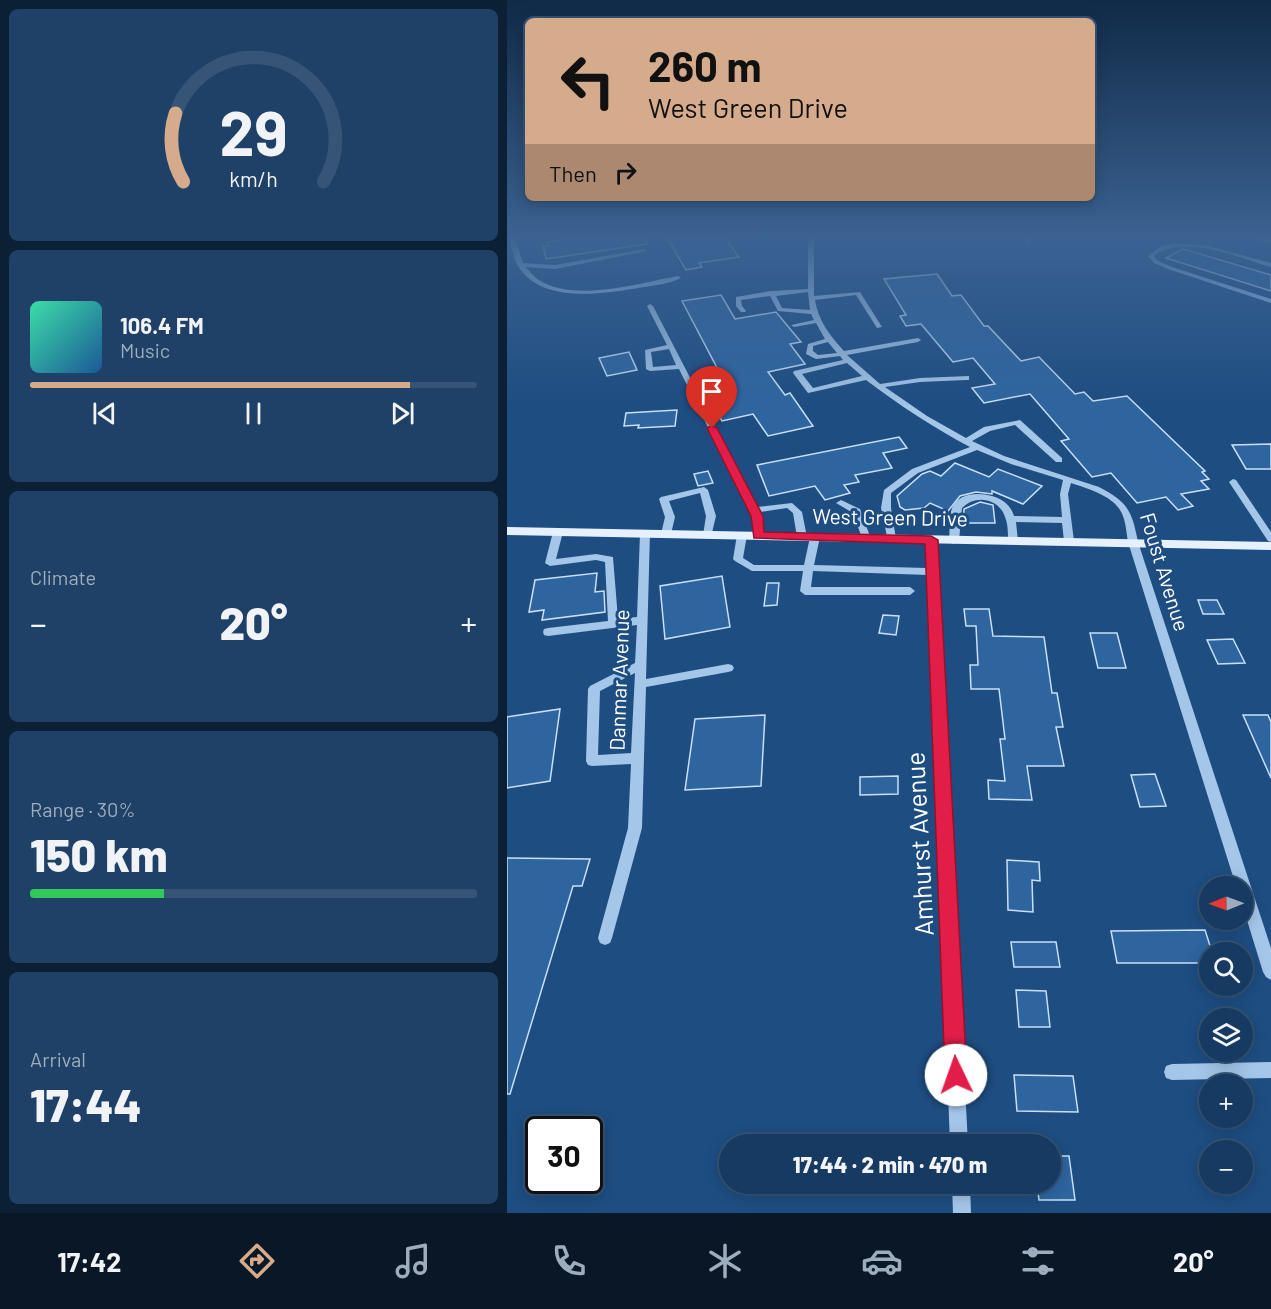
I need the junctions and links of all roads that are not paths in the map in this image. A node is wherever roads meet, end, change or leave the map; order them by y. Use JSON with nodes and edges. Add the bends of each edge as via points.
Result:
{"nodes":[{"id":1,"x":811,"y":294,"type":"edge"},
{"id":2,"x":760,"y":295,"type":"edge"},
{"id":3,"x":772,"y":295,"type":"edge"},
{"id":4,"x":859,"y":295,"type":"edge"},
{"id":5,"x":1251,"y":295,"type":"edge"},
{"id":6,"x":1271,"y":301,"type":"edge"},
{"id":7,"x":649,"y":306,"type":"dead end"},
{"id":8,"x":743,"y":311,"type":"dead end"},
{"id":9,"x":814,"y":312,"type":"junction"},
{"id":10,"x":818,"y":321,"type":"junction"},
{"id":11,"x":794,"y":325,"type":"dead end"},
{"id":12,"x":879,"y":327,"type":"dead end"},
{"id":13,"x":830,"y":340,"type":"junction"},
{"id":14,"x":918,"y":340,"type":"dead end"},
{"id":15,"x":670,"y":347,"type":"junction"},
{"id":16,"x":847,"y":357,"type":"junction"},
{"id":17,"x":681,"y":367,"type":"junction"},
{"id":18,"x":868,"y":377,"type":"junction"},
{"id":19,"x":966,"y":378,"type":"dead end"},
{"id":20,"x":879,"y":386,"type":"junction"},
{"id":21,"x":965,"y":442,"type":"junction"},
{"id":22,"x":978,"y":447,"type":"junction"},
{"id":23,"x":1059,"y":460,"type":"dead end"},
{"id":24,"x":1067,"y":480,"type":"junction"},
{"id":25,"x":1233,"y":482,"type":"dead end"},
{"id":26,"x":841,"y":503,"type":"dead end"},
{"id":27,"x":753,"y":510,"type":"junction"},
{"id":28,"x":1011,"y":519,"type":"junction"},
{"id":29,"x":1066,"y":519,"type":"junction"},
{"id":30,"x":507,"y":531,"type":"edge"},
{"id":31,"x":558,"y":532,"type":"junction"},
{"id":32,"x":645,"y":533,"type":"junction"},
{"id":33,"x":666,"y":534,"type":"junction"},
{"id":34,"x":708,"y":535,"type":"junction"},
{"id":35,"x":742,"y":535,"type":"junction"},
{"id":36,"x":759,"y":536,"type":"junction"},
{"id":37,"x":809,"y":537,"type":"junction"},
{"id":38,"x":866,"y":539,"type":"junction"},
{"id":39,"x":891,"y":539,"type":"junction"},
{"id":40,"x":1271,"y":539,"type":"edge"},
{"id":41,"x":931,"y":540,"type":"junction"},
{"id":42,"x":954,"y":541,"type":"junction"},
{"id":43,"x":1013,"y":541,"type":"junction"},
{"id":44,"x":1069,"y":542,"type":"junction"},
{"id":45,"x":1133,"y":542,"type":"junction"},
{"id":46,"x":1271,"y":546,"type":"edge"},
{"id":47,"x":808,"y":568,"type":"junction"},
{"id":48,"x":933,"y":572,"type":"junction"},
{"id":49,"x":910,"y":591,"type":"dead end"},
{"id":50,"x":642,"y":620,"type":"junction"},
{"id":51,"x":613,"y":624,"type":"junction"},
{"id":52,"x":548,"y":632,"type":"dead end"},
{"id":53,"x":640,"y":665,"type":"junction"},
{"id":54,"x":728,"y":668,"type":"dead end"},
{"id":55,"x":640,"y":684,"type":"junction"},
{"id":56,"x":637,"y":758,"type":"junction"},
{"id":57,"x":605,"y":938,"type":"dead end"},
{"id":58,"x":1271,"y":972,"type":"edge"},
{"id":59,"x":1271,"y":1070,"type":"edge"},
{"id":60,"x":1172,"y":1072,"type":"dead end"},
{"id":61,"x":959,"y":1134,"type":"edge"},
{"id":62,"x":961,"y":1194,"type":"edge"},
{"id":63,"x":962,"y":1213,"type":"edge"}],
"edges":[{"from":1,"to":9,"type":"street","name":"Foust Avenue"},
{"from":2,"to":8,"type":"street","via":[[738,298]]},
{"from":3,"to":9,"type":"street","via":[[780,310]]},
{"from":4,"to":12,"type":"street"},
{"from":5,"to":6,"type":"street"},
{"from":7,"to":15,"type":"street"},
{"from":9,"to":10,"type":"street","name":"Foust Avenue"},
{"from":10,"to":11,"type":"street"},
{"from":10,"to":13,"type":"street","name":"Foust Avenue"},
{"from":13,"to":16,"type":"street","name":"Foust Avenue"},
{"from":13,"to":16,"type":"street","via":[[810,345],[809,352],[816,357]]},
{"from":14,"to":16,"type":"street"},
{"from":15,"to":17,"type":"street"},
{"from":15,"to":17,"type":"street","via":[[647,351],[650,369]]},
{"from":16,"to":18,"type":"street","name":"Foust Avenue"},
{"from":16,"to":18,"type":"street","via":[[797,373],[811,391]]},
{"from":17,"to":27,"type":"street"},
{"from":18,"to":20,"type":"street","name":"Foust Avenue"},
{"from":19,"to":20,"type":"street"},
{"from":20,"to":21,"type":"street","name":"Foust Avenue"},
{"from":21,"to":22,"type":"street","name":"Foust Avenue"},
{"from":21,"to":23,"type":"street","via":[[987,429],[1017,422]]},
{"from":22,"to":24,"type":"street","name":"Foust Avenue"},
{"from":22,"to":39,"type":"street","via":[[915,471],[887,492]]},
{"from":24,"to":29,"type":"street"},
{"from":24,"to":45,"type":"street","name":"Foust Avenue","via":[[1120,504],[1127,513]]},
{"from":25,"to":40,"type":"street"},
{"from":26,"to":38,"type":"street","via":[[857,511]]},
{"from":27,"to":36,"type":"street"},
{"from":27,"to":37,"type":"street","via":[[789,505],[797,512]]},
{"from":28,"to":29,"type":"street"},
{"from":28,"to":42,"type":"street","via":[[1004,506],[995,500],[966,498],[957,507]]},
{"from":28,"to":43,"type":"street"},
{"from":29,"to":44,"type":"street"},
{"from":30,"to":31,"type":"main road","name":"West Green Drive"},
{"from":31,"to":32,"type":"main road","name":"West Green Drive"},
{"from":31,"to":51,"type":"street","via":[[550,562],[596,557],[612,561]]},
{"from":32,"to":33,"type":"main road","name":"West Green Drive"},
{"from":32,"to":50,"type":"street","name":"Danmar Avenue"},
{"from":33,"to":34,"type":"main road","name":"West Green Drive"},
{"from":33,"to":34,"type":"street","via":[[670,517],[664,499],[704,490],[711,516]]},
{"from":34,"to":35,"type":"main road","name":"West Green Drive"},
{"from":35,"to":36,"type":"main road","name":"West Green Drive"},
{"from":35,"to":47,"type":"street","via":[[738,559],[752,568]]},
{"from":36,"to":37,"type":"main road","name":"West Green Drive"},
{"from":37,"to":38,"type":"main road","name":"West Green Drive"},
{"from":37,"to":47,"type":"street"},
{"from":38,"to":39,"type":"main road","name":"West Green Drive"},
{"from":39,"to":41,"type":"main road","name":"West Green Drive"},
{"from":41,"to":42,"type":"main road","name":"West Green Drive"},
{"from":41,"to":48,"type":"street","name":"Amhurst Avenue"},
{"from":42,"to":43,"type":"main road","name":"West Green Drive"},
{"from":43,"to":44,"type":"main road","name":"West Green Drive"},
{"from":44,"to":45,"type":"main road","name":"West Green Drive"},
{"from":45,"to":46,"type":"main road","name":"West Green Drive"},
{"from":45,"to":58,"type":"street","name":"Foust Avenue"},
{"from":47,"to":48,"type":"street"},
{"from":47,"to":49,"type":"street","via":[[805,591]]},
{"from":48,"to":61,"type":"street","name":"Amhurst Avenue"},
{"from":50,"to":51,"type":"street"},
{"from":50,"to":53,"type":"street","name":"Danmar Avenue"},
{"from":51,"to":52,"type":"street"},
{"from":53,"to":55,"type":"street","name":"Danmar Avenue"},
{"from":53,"to":56,"type":"street","via":[[594,689],[592,761]]},
{"from":54,"to":55,"type":"street"},
{"from":55,"to":56,"type":"street","name":"Danmar Avenue"},
{"from":56,"to":57,"type":"street","name":"Danmar Avenue","via":[[635,828]]},
{"from":59,"to":60,"type":"street"},
{"from":62,"to":63,"type":"street"}]}
